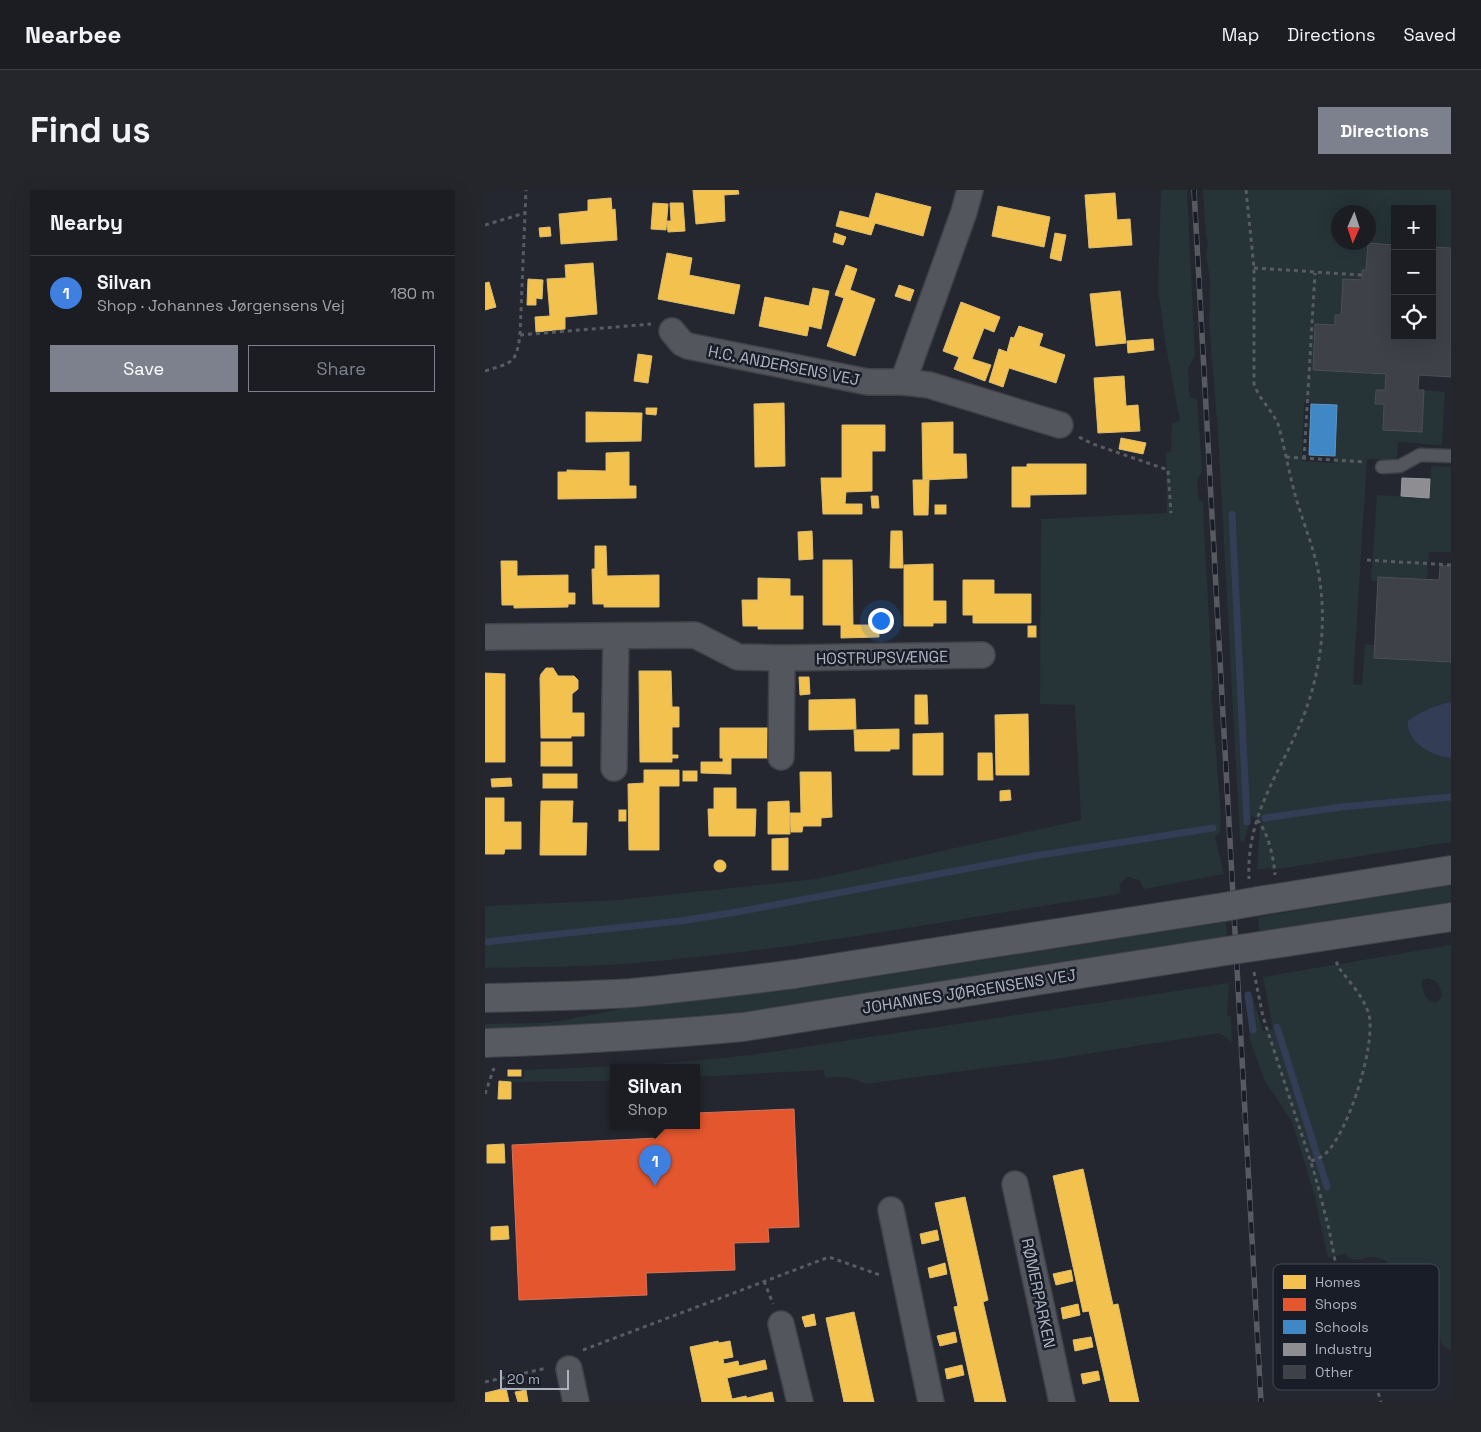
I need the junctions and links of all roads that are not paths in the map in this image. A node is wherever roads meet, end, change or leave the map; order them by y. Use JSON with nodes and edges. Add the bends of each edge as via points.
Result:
{"nodes":[{"id":1,"x":970,"y":190,"type":"edge"},
{"id":2,"x":671,"y":331,"type":"road end"},
{"id":3,"x":903,"y":382,"type":"junction"},
{"id":4,"x":1060,"y":424,"type":"road end"},
{"id":5,"x":1451,"y":456,"type":"edge"},
{"id":6,"x":1382,"y":467,"type":"road end"},
{"id":7,"x":616,"y":636,"type":"junction"},
{"id":8,"x":485,"y":637,"type":"edge"},
{"id":9,"x":982,"y":656,"type":"dead end"},
{"id":10,"x":782,"y":658,"type":"junction"},
{"id":11,"x":781,"y":757,"type":"dead end"},
{"id":12,"x":614,"y":768,"type":"dead end"},
{"id":13,"x":1451,"y":870,"type":"edge"},
{"id":14,"x":1451,"y":916,"type":"edge"},
{"id":15,"x":631,"y":993,"type":"junction"},
{"id":16,"x":485,"y":998,"type":"edge"},
{"id":17,"x":485,"y":1017,"type":"edge"},
{"id":18,"x":485,"y":1042,"type":"edge"},
{"id":19,"x":1015,"y":1184,"type":"dead end"},
{"id":20,"x":891,"y":1210,"type":"dead end"},
{"id":21,"x":781,"y":1324,"type":"dead end"},
{"id":22,"x":569,"y":1369,"type":"road end"},
{"id":23,"x":577,"y":1402,"type":"edge"},
{"id":24,"x":800,"y":1402,"type":"edge"},
{"id":25,"x":931,"y":1402,"type":"edge"},
{"id":26,"x":1062,"y":1402,"type":"edge"}],
"edges":[{"from":1,"to":3,"type":"street"},
{"from":2,"to":3,"type":"street","name":"H.C. ANDERSENS VEJ","via":[[689,346],[868,382]]},
{"from":3,"to":4,"type":"street","name":"H.C. ANDERSENS VEJ","via":[[929,384]]},
{"from":5,"to":6,"type":"lane","via":[[1420,455],[1400,466]]},
{"from":7,"to":8,"type":"street","name":"HOSTRUPSVÆNGE"},
{"from":7,"to":10,"type":"street","name":"HOSTRUPSVÆNGE","via":[[695,635],[738,657]]},
{"from":7,"to":12,"type":"street"},
{"from":9,"to":10,"type":"street","name":"HOSTRUPSVÆNGE"},
{"from":10,"to":11,"type":"street"},
{"from":13,"to":15,"type":"street","bridge":true,"via":[[1254,895],[1224,907],[795,974]]},
{"from":14,"to":18,"type":"street","name":"JOHANNES JØRGENSENS VEJ","bridge":true,"via":[[1257,956],[1226,951],[743,1027],[569,1040]]},
{"from":15,"to":16,"type":"street"},
{"from":15,"to":17,"type":"street","via":[[532,1013]]},
{"from":19,"to":26,"type":"street","name":"RØMERPARKEN"},
{"from":20,"to":25,"type":"street"},
{"from":21,"to":24,"type":"street"},
{"from":22,"to":23,"type":"street"}]}
